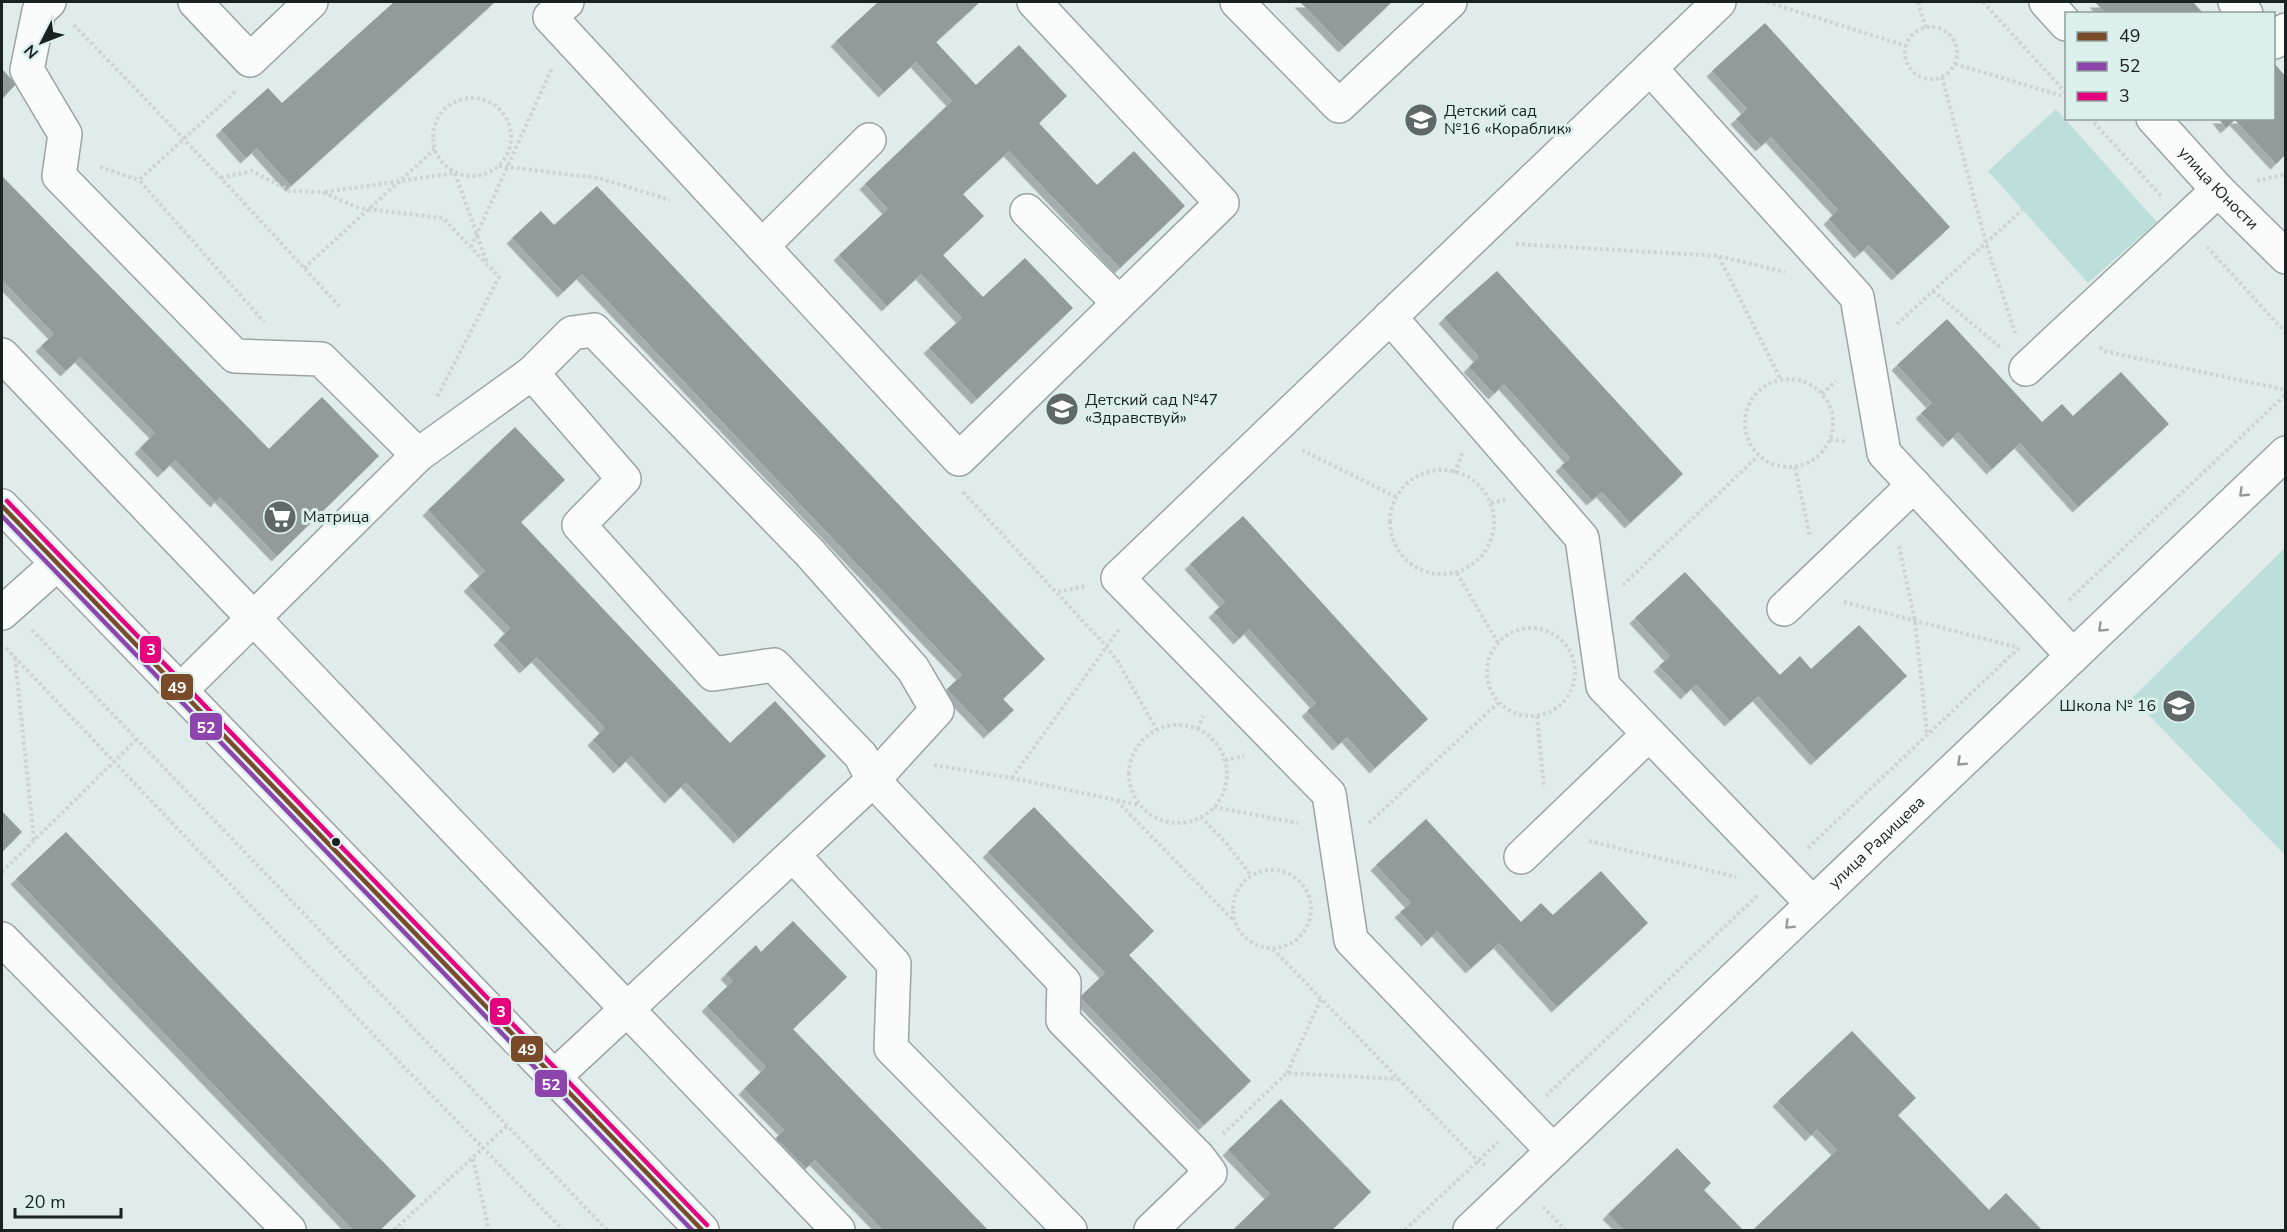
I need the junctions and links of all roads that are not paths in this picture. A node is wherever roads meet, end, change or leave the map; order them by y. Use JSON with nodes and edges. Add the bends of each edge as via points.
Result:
{"nodes":[{"id":1,"x":195,"y":2,"type":"edge"},
{"id":2,"x":311,"y":2,"type":"edge"},
{"id":3,"x":567,"y":2,"type":"edge"},
{"id":4,"x":1034,"y":2,"type":"edge"},
{"id":5,"x":1238,"y":2,"type":"edge"},
{"id":6,"x":1450,"y":2,"type":"edge"},
{"id":7,"x":1719,"y":2,"type":"edge"},
{"id":8,"x":2046,"y":2,"type":"edge"},
{"id":9,"x":58,"y":10,"type":"edge"},
{"id":10,"x":2065,"y":22,"type":"edge"},
{"id":11,"x":2286,"y":30,"type":"edge"},
{"id":12,"x":2275,"y":41,"type":"edge"},
{"id":13,"x":1650,"y":68,"type":"junction"},
{"id":14,"x":2155,"y":120,"type":"edge"},
{"id":15,"x":869,"y":140,"type":"dead end"},
{"id":16,"x":2218,"y":190,"type":"junction"},
{"id":17,"x":1028,"y":211,"type":"dead end"},
{"id":18,"x":762,"y":246,"type":"junction"},
{"id":19,"x":2286,"y":257,"type":"edge"},
{"id":20,"x":1119,"y":303,"type":"junction"},
{"id":21,"x":1390,"y":317,"type":"junction"},
{"id":22,"x":2,"y":355,"type":"edge"},
{"id":23,"x":2026,"y":369,"type":"road end"},
{"id":24,"x":532,"y":373,"type":"junction"},
{"id":25,"x":2286,"y":453,"type":"edge"},
{"id":26,"x":418,"y":455,"type":"junction"},
{"id":27,"x":1902,"y":496,"type":"junction"},
{"id":28,"x":2,"y":506,"type":"edge"},
{"id":29,"x":57,"y":564,"type":"junction"},
{"id":30,"x":1784,"y":609,"type":"dead end"},
{"id":31,"x":5,"y":610,"type":"edge"},
{"id":32,"x":254,"y":617,"type":"junction"},
{"id":33,"x":2073,"y":656,"type":"junction"},
{"id":34,"x":180,"y":691,"type":"junction"},
{"id":35,"x":1649,"y":734,"type":"junction"},
{"id":36,"x":873,"y":780,"type":"junction"},
{"id":37,"x":793,"y":855,"type":"junction"},
{"id":38,"x":1521,"y":858,"type":"dead end"},
{"id":39,"x":1812,"y":903,"type":"junction"},
{"id":40,"x":2,"y":939,"type":"edge"},
{"id":41,"x":627,"y":1008,"type":"junction"},
{"id":42,"x":554,"y":1077,"type":"junction"},
{"id":43,"x":1552,"y":1151,"type":"junction"},
{"id":44,"x":695,"y":1228,"type":"edge"},
{"id":45,"x":290,"y":1230,"type":"edge"},
{"id":46,"x":838,"y":1230,"type":"edge"},
{"id":47,"x":1070,"y":1230,"type":"edge"},
{"id":48,"x":1151,"y":1230,"type":"edge"},
{"id":49,"x":1470,"y":1230,"type":"edge"}],
"edges":[{"from":1,"to":2,"type":"street","via":[[250,60]]},
{"from":3,"to":18,"type":"street","via":[[550,17]]},
{"from":4,"to":20,"type":"street","via":[[1222,203]]},
{"from":5,"to":6,"type":"street","via":[[1339,106]]},
{"from":7,"to":13,"type":"street"},
{"from":8,"to":10,"type":"street"},
{"from":9,"to":26,"type":"street","via":[[39,11],[27,70],[65,135],[59,176],[235,356],[321,360]]},
{"from":11,"to":12,"type":"street"},
{"from":13,"to":21,"type":"street"},
{"from":13,"to":27,"type":"street","via":[[1857,297],[1884,453]]},
{"from":14,"to":16,"type":"street","name":"улица Юности"},
{"from":15,"to":18,"type":"street"},
{"from":16,"to":19,"type":"street","name":"улица Юности"},
{"from":16,"to":23,"type":"street"},
{"from":17,"to":20,"type":"street"},
{"from":18,"to":20,"type":"street","via":[[959,459]]},
{"from":21,"to":35,"type":"street","via":[[1582,538],[1603,686]]},
{"from":21,"to":43,"type":"street","via":[[1118,578],[1329,794],[1351,940]]},
{"from":22,"to":32,"type":"street"},
{"from":24,"to":26,"type":"street"},
{"from":24,"to":36,"type":"street","via":[[624,479],[579,525],[713,674],[774,665],[861,756]]},
{"from":24,"to":36,"type":"street","via":[[572,333],[594,330],[810,553],[913,669],[938,710]]},
{"from":25,"to":33,"type":"street","name":"улица Радищева","one_way":true},
{"from":26,"to":32,"type":"street"},
{"from":27,"to":30,"type":"street"},
{"from":27,"to":33,"type":"street","via":[[2044,624]]},
{"from":28,"to":29,"type":"street"},
{"from":29,"to":31,"type":"street"},
{"from":29,"to":34,"type":"street"},
{"from":32,"to":34,"type":"street"},
{"from":32,"to":41,"type":"street"},
{"from":33,"to":39,"type":"street","name":"улица Радищева","one_way":true},
{"from":34,"to":42,"type":"street"},
{"from":35,"to":38,"type":"street"},
{"from":35,"to":39,"type":"street","via":[[1776,878]]},
{"from":36,"to":37,"type":"street"},
{"from":36,"to":48,"type":"street","via":[[1064,982],[1063,1020],[1210,1173]]},
{"from":37,"to":41,"type":"street"},
{"from":37,"to":47,"type":"street","via":[[894,964],[891,1048]]},
{"from":39,"to":43,"type":"street","name":"улица Радищева","one_way":true},
{"from":40,"to":45,"type":"street"},
{"from":41,"to":42,"type":"street"},
{"from":41,"to":46,"type":"street"},
{"from":42,"to":44,"type":"street"},
{"from":43,"to":49,"type":"street","name":"улица Радищева"}]}
